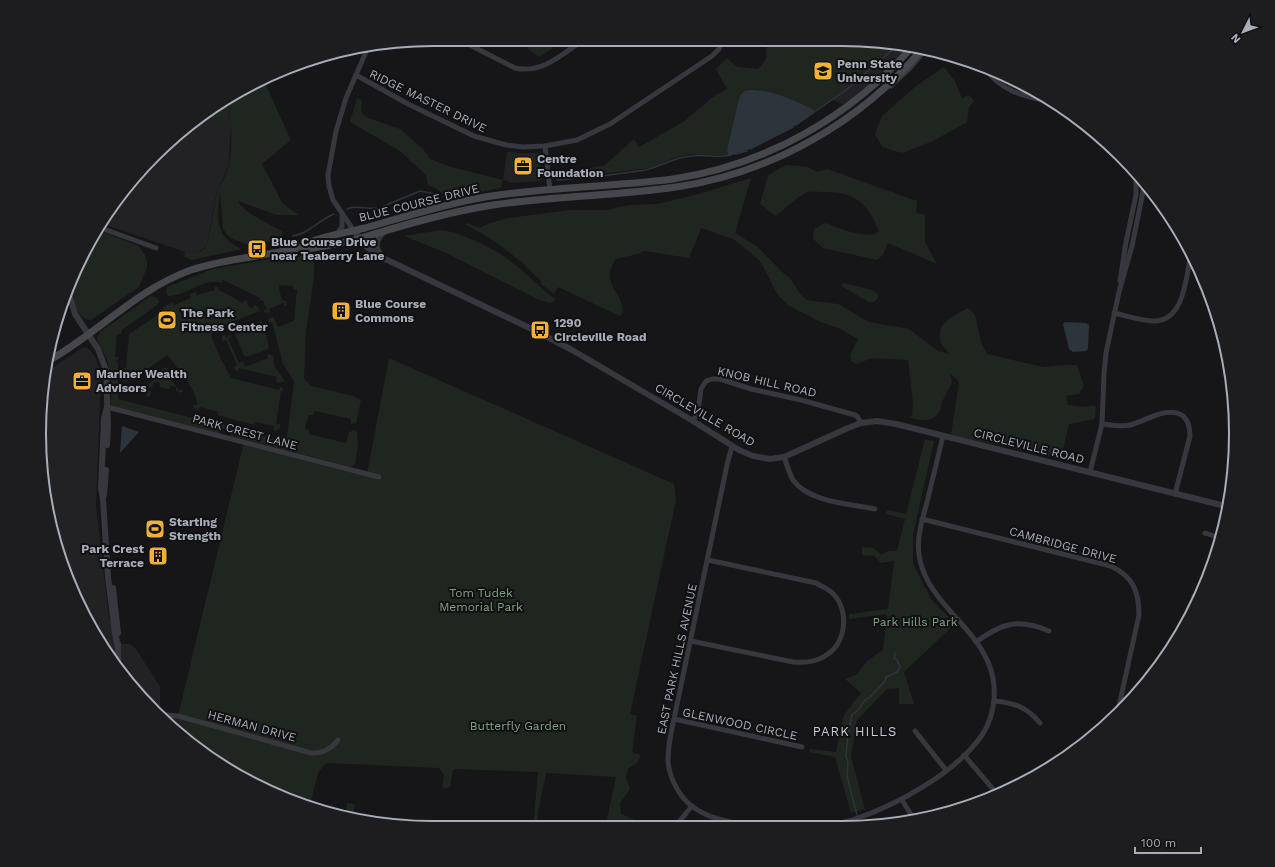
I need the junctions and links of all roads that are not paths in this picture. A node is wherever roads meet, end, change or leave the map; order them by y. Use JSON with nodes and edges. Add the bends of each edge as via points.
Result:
{"nodes":[{"id":1,"x":472,"y":46,"type":"edge"},
{"id":2,"x":575,"y":46,"type":"edge"},
{"id":3,"x":719,"y":46,"type":"edge"},
{"id":4,"x":366,"y":52,"type":"edge"},
{"id":5,"x":908,"y":52,"type":"edge"},
{"id":6,"x":918,"y":53,"type":"edge"},
{"id":7,"x":921,"y":54,"type":"edge"},
{"id":8,"x":356,"y":75,"type":"junction"},
{"id":9,"x":991,"y":75,"type":"edge"},
{"id":10,"x":1035,"y":98,"type":"edge"},
{"id":11,"x":871,"y":100,"type":"junction"},
{"id":12,"x":545,"y":146,"type":"junction"},
{"id":13,"x":1136,"y":182,"type":"edge"},
{"id":14,"x":550,"y":190,"type":"junction"},
{"id":15,"x":1144,"y":192,"type":"edge"},
{"id":16,"x":342,"y":214,"type":"junction"},
{"id":17,"x":104,"y":229,"type":"edge"},
{"id":18,"x":354,"y":231,"type":"junction"},
{"id":19,"x":386,"y":231,"type":"junction"},
{"id":20,"x":335,"y":235,"type":"junction"},
{"id":21,"x":360,"y":239,"type":"junction"},
{"id":22,"x":301,"y":247,"type":"junction"},
{"id":23,"x":156,"y":248,"type":"dead end"},
{"id":24,"x":383,"y":258,"type":"junction"},
{"id":25,"x":1189,"y":262,"type":"edge"},
{"id":26,"x":1119,"y":292,"type":"junction"},
{"id":27,"x":70,"y":299,"type":"edge"},
{"id":28,"x":1114,"y":313,"type":"junction"},
{"id":29,"x":87,"y":334,"type":"junction"},
{"id":30,"x":53,"y":357,"type":"edge"},
{"id":31,"x":106,"y":407,"type":"junction"},
{"id":32,"x":693,"y":421,"type":"junction"},
{"id":33,"x":861,"y":423,"type":"junction"},
{"id":34,"x":1102,"y":424,"type":"junction"},
{"id":35,"x":942,"y":436,"type":"junction"},
{"id":36,"x":732,"y":446,"type":"junction"},
{"id":37,"x":784,"y":457,"type":"junction"},
{"id":38,"x":1090,"y":472,"type":"junction"},
{"id":39,"x":379,"y":477,"type":"dead end"},
{"id":40,"x":1175,"y":494,"type":"junction"},
{"id":41,"x":1222,"y":506,"type":"edge"},
{"id":42,"x":875,"y":509,"type":"dead end"},
{"id":43,"x":922,"y":519,"type":"junction"},
{"id":44,"x":1205,"y":533,"type":"dead end"},
{"id":45,"x":1215,"y":536,"type":"edge"},
{"id":46,"x":708,"y":560,"type":"junction"},
{"id":47,"x":1049,"y":631,"type":"dead end"},
{"id":48,"x":691,"y":640,"type":"junction"},
{"id":49,"x":976,"y":642,"type":"junction"},
{"id":50,"x":118,"y":658,"type":"edge"},
{"id":51,"x":994,"y":701,"type":"junction"},
{"id":52,"x":1119,"y":704,"type":"edge"},
{"id":53,"x":167,"y":715,"type":"edge"},
{"id":54,"x":674,"y":719,"type":"junction"},
{"id":55,"x":1040,"y":723,"type":"dead end"},
{"id":56,"x":915,"y":731,"type":"dead end"},
{"id":57,"x":338,"y":740,"type":"dead end"},
{"id":58,"x":802,"y":747,"type":"dead end"},
{"id":59,"x":964,"y":755,"type":"junction"},
{"id":60,"x":946,"y":770,"type":"junction"},
{"id":61,"x":994,"y":790,"type":"edge"},
{"id":62,"x":902,"y":800,"type":"junction"},
{"id":63,"x":692,"y":806,"type":"junction"},
{"id":64,"x":911,"y":815,"type":"edge"},
{"id":65,"x":680,"y":821,"type":"edge"},
{"id":66,"x":728,"y":821,"type":"edge"},
{"id":67,"x":845,"y":821,"type":"edge"}],
"edges":[{"from":1,"to":2,"type":"street","via":[[524,70],[545,66]]},
{"from":3,"to":12,"type":"street","name":"RIDGE MASTER DRIVE","via":[[712,56],[610,124],[577,140]]},
{"from":4,"to":8,"type":"street"},
{"from":5,"to":14,"type":"main road","name":"BLUE COURSE DRIVE","via":[[881,80],[850,105],[809,132],[758,156],[713,171],[674,179]]},
{"from":6,"to":11,"type":"main road","name":"BLUE COURSE DRIVE"},
{"from":7,"to":11,"type":"street","via":[[897,81]]},
{"from":8,"to":12,"type":"street","name":"RIDGE MASTER DRIVE","via":[[474,136],[506,145]]},
{"from":8,"to":16,"type":"street","via":[[336,131],[328,176],[331,195]]},
{"from":9,"to":10,"type":"street","via":[[1009,90]]},
{"from":11,"to":19,"type":"main road","name":"BLUE COURSE DRIVE","via":[[832,128],[790,152],[708,181],[655,190],[494,205],[439,216]]},
{"from":12,"to":14,"type":"street"},
{"from":13,"to":26,"type":"street","via":[[1136,195]]},
{"from":14,"to":18,"type":"main road","name":"BLUE COURSE DRIVE","via":[[498,195],[451,204]]},
{"from":15,"to":26,"type":"street"},
{"from":16,"to":18,"type":"street"},
{"from":16,"to":20,"type":"street","via":[[342,227]]},
{"from":17,"to":23,"type":"street"},
{"from":18,"to":20,"type":"main road","name":"BLUE COURSE DRIVE"},
{"from":18,"to":21,"type":"street","name":"CIRCLEVILLE ROAD"},
{"from":19,"to":21,"type":"main road","name":"BLUE COURSE DRIVE"},
{"from":19,"to":24,"type":"street","via":[[376,246]]},
{"from":20,"to":22,"type":"main road","name":"BLUE COURSE DRIVE"},
{"from":21,"to":22,"type":"main road","name":"BLUE COURSE DRIVE","via":[[308,249]]},
{"from":21,"to":24,"type":"street","name":"CIRCLEVILLE ROAD","via":[[371,251]]},
{"from":22,"to":29,"type":"main road","name":"BLUE COURSE DRIVE","via":[[227,260],[186,272],[154,288]]},
{"from":24,"to":32,"type":"street","name":"CIRCLEVILLE ROAD","via":[[536,331]]},
{"from":25,"to":28,"type":"street","via":[[1181,301],[1169,316],[1154,321]]},
{"from":26,"to":28,"type":"street"},
{"from":27,"to":29,"type":"street","via":[[78,320]]},
{"from":28,"to":34,"type":"street","via":[[1104,362]]},
{"from":29,"to":30,"type":"main road","name":"BLUE COURSE DRIVE"},
{"from":29,"to":31,"type":"street","via":[[101,355],[106,370]]},
{"from":31,"to":39,"type":"street","name":"PARK CREST LANE"},
{"from":31,"to":50,"type":"street","via":[[108,426],[103,499],[104,535]]},
{"from":32,"to":33,"type":"street","name":"KNOB HILL ROAD","via":[[698,411],[701,389],[706,381],[712,378],[855,415]]},
{"from":32,"to":36,"type":"street","name":"CIRCLEVILLE ROAD"},
{"from":33,"to":35,"type":"street","name":"CIRCLEVILLE ROAD","via":[[890,422]]},
{"from":33,"to":37,"type":"street","name":"CIRCLEVILLE ROAD"},
{"from":34,"to":38,"type":"street"},
{"from":34,"to":40,"type":"street","via":[[1129,425],[1168,412],[1177,413],[1185,418],[1190,427],[1190,436]]},
{"from":35,"to":38,"type":"street","name":"CIRCLEVILLE ROAD"},
{"from":35,"to":43,"type":"street"},
{"from":36,"to":37,"type":"street","name":"CIRCLEVILLE ROAD","via":[[759,458]]},
{"from":36,"to":46,"type":"street","name":"EAST PARK HILLS AVENUE"},
{"from":37,"to":42,"type":"street","via":[[793,480],[809,494]]},
{"from":38,"to":40,"type":"street","name":"CIRCLEVILLE ROAD"},
{"from":40,"to":41,"type":"street","name":"CIRCLEVILLE ROAD"},
{"from":43,"to":49,"type":"street","via":[[918,544],[923,571],[936,594]]},
{"from":43,"to":52,"type":"street","name":"CAMBRIDGE DRIVE","via":[[1112,566],[1126,575],[1136,589],[1139,615]]},
{"from":44,"to":45,"type":"street"},
{"from":46,"to":48,"type":"street","name":"EAST PARK HILLS AVENUE"},
{"from":46,"to":48,"type":"street","via":[[816,583],[835,596],[842,611],[844,624],[840,639],[829,654],[807,663]]},
{"from":47,"to":49,"type":"street","via":[[1029,624],[1011,624],[995,628]]},
{"from":48,"to":54,"type":"street","name":"EAST PARK HILLS AVENUE"},
{"from":49,"to":51,"type":"street","via":[[993,674]]},
{"from":51,"to":55,"type":"street","via":[[1017,705],[1034,715]]},
{"from":51,"to":59,"type":"street","via":[[991,717],[982,735]]},
{"from":53,"to":57,"type":"street","name":"HERMAN DRIVE","via":[[312,753],[326,750]]},
{"from":54,"to":58,"type":"street","name":"GLENWOOD CIRCLE"},
{"from":54,"to":63,"type":"street","name":"EAST PARK HILLS AVENUE","via":[[668,746],[669,768],[677,789]]},
{"from":56,"to":60,"type":"street"},
{"from":59,"to":60,"type":"street"},
{"from":59,"to":61,"type":"street"},
{"from":60,"to":62,"type":"street"},
{"from":62,"to":64,"type":"street"},
{"from":62,"to":67,"type":"street"},
{"from":63,"to":65,"type":"street"},
{"from":63,"to":66,"type":"street","name":"EAST PARK HILLS AVENUE","via":[[708,816]]}]}
